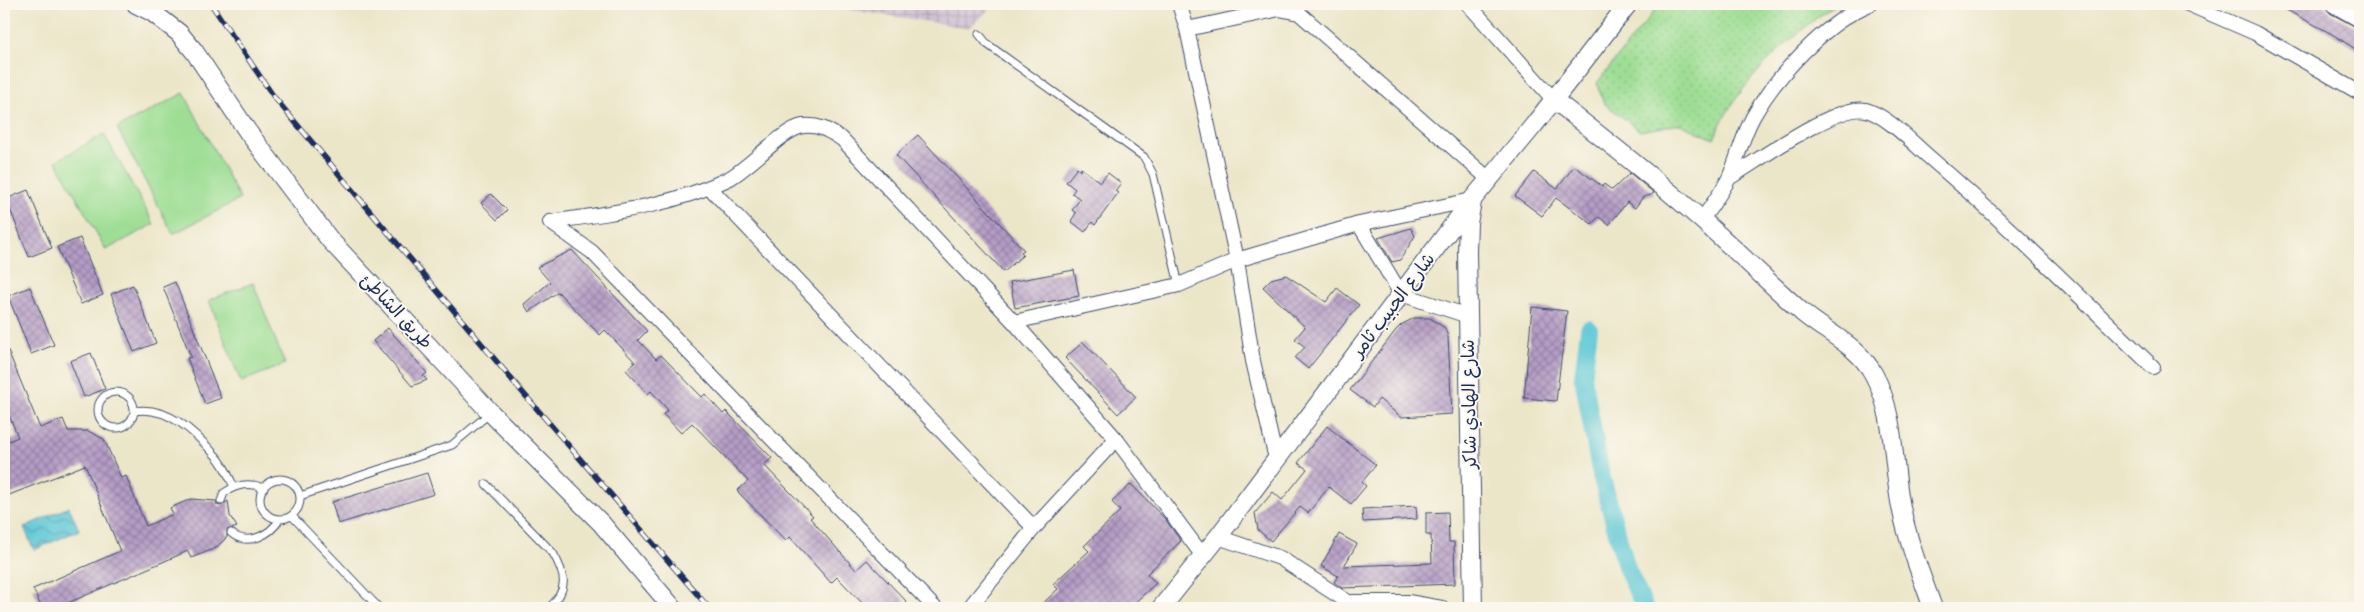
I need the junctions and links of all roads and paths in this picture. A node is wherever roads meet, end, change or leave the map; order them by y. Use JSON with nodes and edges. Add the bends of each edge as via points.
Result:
{"nodes":[{"id":1,"x":136,"y":4,"type":"edge"},
{"id":2,"x":948,"y":4,"type":"edge"},
{"id":3,"x":953,"y":4,"type":"edge"},
{"id":4,"x":1179,"y":4,"type":"edge"},
{"id":5,"x":1468,"y":4,"type":"edge"},
{"id":6,"x":1870,"y":4,"type":"edge"},
{"id":7,"x":2188,"y":4,"type":"edge"},
{"id":8,"x":2334,"y":4,"type":"edge"},
{"id":9,"x":1620,"y":7,"type":"edge"},
{"id":10,"x":2355,"y":11,"type":"edge"},
{"id":11,"x":1188,"y":29,"type":"junction"},
{"id":12,"x":979,"y":34,"type":"dead end"},
{"id":13,"x":2360,"y":93,"type":"edge"},
{"id":14,"x":1553,"y":99,"type":"junction"},
{"id":15,"x":1728,"y":178,"type":"junction"},
{"id":16,"x":1490,"y":180,"type":"junction"},
{"id":17,"x":709,"y":187,"type":"junction"},
{"id":18,"x":1472,"y":200,"type":"junction"},
{"id":19,"x":1702,"y":220,"type":"junction"},
{"id":20,"x":1359,"y":224,"type":"junction"},
{"id":21,"x":1237,"y":260,"type":"junction"},
{"id":22,"x":1179,"y":285,"type":"junction"},
{"id":23,"x":1401,"y":294,"type":"junction"},
{"id":24,"x":1468,"y":316,"type":"junction"},
{"id":25,"x":1014,"y":322,"type":"junction"},
{"id":26,"x":2153,"y":367,"type":"dead end"},
{"id":27,"x":134,"y":411,"type":"junction"},
{"id":28,"x":490,"y":412,"type":"junction"},
{"id":29,"x":1116,"y":438,"type":"junction"},
{"id":30,"x":1276,"y":459,"type":"junction"},
{"id":31,"x":486,"y":484,"type":"dead end"},
{"id":32,"x":234,"y":487,"type":"junction"},
{"id":33,"x":264,"y":488,"type":"junction"},
{"id":34,"x":300,"y":496,"type":"junction"},
{"id":35,"x":221,"y":501,"type":"dead end"},
{"id":36,"x":292,"y":516,"type":"junction"},
{"id":37,"x":280,"y":519,"type":"junction"},
{"id":38,"x":1034,"y":528,"type":"junction"},
{"id":39,"x":231,"y":533,"type":"dead end"},
{"id":40,"x":1218,"y":537,"type":"junction"},
{"id":41,"x":1203,"y":556,"type":"junction"},
{"id":42,"x":1346,"y":605,"type":"edge"},
{"id":43,"x":379,"y":608,"type":"edge"},
{"id":44,"x":549,"y":608,"type":"edge"},
{"id":45,"x":673,"y":608,"type":"edge"},
{"id":46,"x":935,"y":608,"type":"edge"},
{"id":47,"x":969,"y":608,"type":"edge"},
{"id":48,"x":1161,"y":608,"type":"edge"},
{"id":49,"x":1442,"y":608,"type":"edge"},
{"id":50,"x":1473,"y":608,"type":"edge"},
{"id":51,"x":1933,"y":608,"type":"edge"}],
"edges":[{"from":1,"to":28,"type":"street","name":"طريق الشاطئ","via":[[152,12],[184,39],[248,132],[330,240]]},
{"from":2,"to":3,"type":"lane"},
{"from":4,"to":11,"type":"street"},
{"from":5,"to":14,"type":"street"},
{"from":6,"to":15,"type":"street","via":[[1837,23],[1784,74],[1753,117]]},
{"from":7,"to":13,"type":"street","via":[[2255,33]]},
{"from":8,"to":10,"type":"street"},
{"from":9,"to":14,"type":"street","name":"شارع الحبيب ثامر"},
{"from":11,"to":16,"type":"street","via":[[1279,9],[1300,13]]},
{"from":11,"to":21,"type":"street"},
{"from":12,"to":22,"type":"lane","via":[[987,44],[1144,157],[1153,174]]},
{"from":14,"to":16,"type":"street","name":"شارع الحبيب ثامر"},
{"from":14,"to":19,"type":"street"},
{"from":15,"to":19,"type":"street"},
{"from":15,"to":26,"type":"street","via":[[1829,117],[1849,110],[1866,110],[1896,129],[1978,199]]},
{"from":16,"to":18,"type":"street","name":"شارع الحبيب ثامر"},
{"from":17,"to":25,"type":"street","via":[[730,178],[802,126],[821,126],[842,139]]},
{"from":17,"to":38,"type":"street"},
{"from":17,"to":46,"type":"street","via":[[628,211],[550,222],[592,252]]},
{"from":18,"to":20,"type":"street"},
{"from":18,"to":23,"type":"street","name":"شارع الحبيب ثامر"},
{"from":18,"to":24,"type":"street","name":"شارع الهادي شاكر","via":[[1468,223]]},
{"from":19,"to":51,"type":"street","via":[[1806,315],[1856,352],[1873,373],[1884,395],[1892,427],[1901,508]]},
{"from":20,"to":21,"type":"street"},
{"from":20,"to":23,"type":"street"},
{"from":21,"to":22,"type":"street"},
{"from":21,"to":30,"type":"street","via":[[1253,361]]},
{"from":22,"to":25,"type":"street"},
{"from":23,"to":24,"type":"street"},
{"from":23,"to":30,"type":"street","name":"شارع الحبيب ثامر"},
{"from":24,"to":50,"type":"street","name":"شارع الهادي شاكر"},
{"from":25,"to":29,"type":"street"},
{"from":27,"to":27,"type":"lane","via":[[129,422],[118,428],[101,421],[98,409],[107,394],[120,392],[130,399]]},
{"from":27,"to":32,"type":"lane","via":[[164,412],[181,423],[218,457]]},
{"from":28,"to":34,"type":"lane","via":[[452,445]]},
{"from":28,"to":45,"type":"street","name":"طريق الشاطئ","via":[[601,523]]},
{"from":29,"to":38,"type":"street"},
{"from":29,"to":41,"type":"street"},
{"from":30,"to":40,"type":"street","name":"شارع الحبيب ثامر"},
{"from":31,"to":44,"type":"lane","via":[[559,563],[563,592]]},
{"from":32,"to":33,"type":"lane","via":[[253,484]]},
{"from":32,"to":35,"type":"lane","via":[[224,493]]},
{"from":33,"to":34,"type":"lane","via":[[272,481],[282,480],[294,485]]},
{"from":33,"to":37,"type":"lane","via":[[261,506],[268,515]]},
{"from":34,"to":36,"type":"lane","via":[[299,507]]},
{"from":36,"to":37,"type":"lane"},
{"from":36,"to":43,"type":"lane"},
{"from":37,"to":39,"type":"lane","via":[[274,529],[253,539]]},
{"from":38,"to":47,"type":"street"},
{"from":40,"to":41,"type":"street","name":"شارع الحبيب ثامر"},
{"from":40,"to":42,"type":"street","via":[[1280,558]]},
{"from":41,"to":48,"type":"street","name":"شارع الحبيب ثامر"},
{"from":42,"to":49,"type":"street","via":[[1408,602]]}]}
